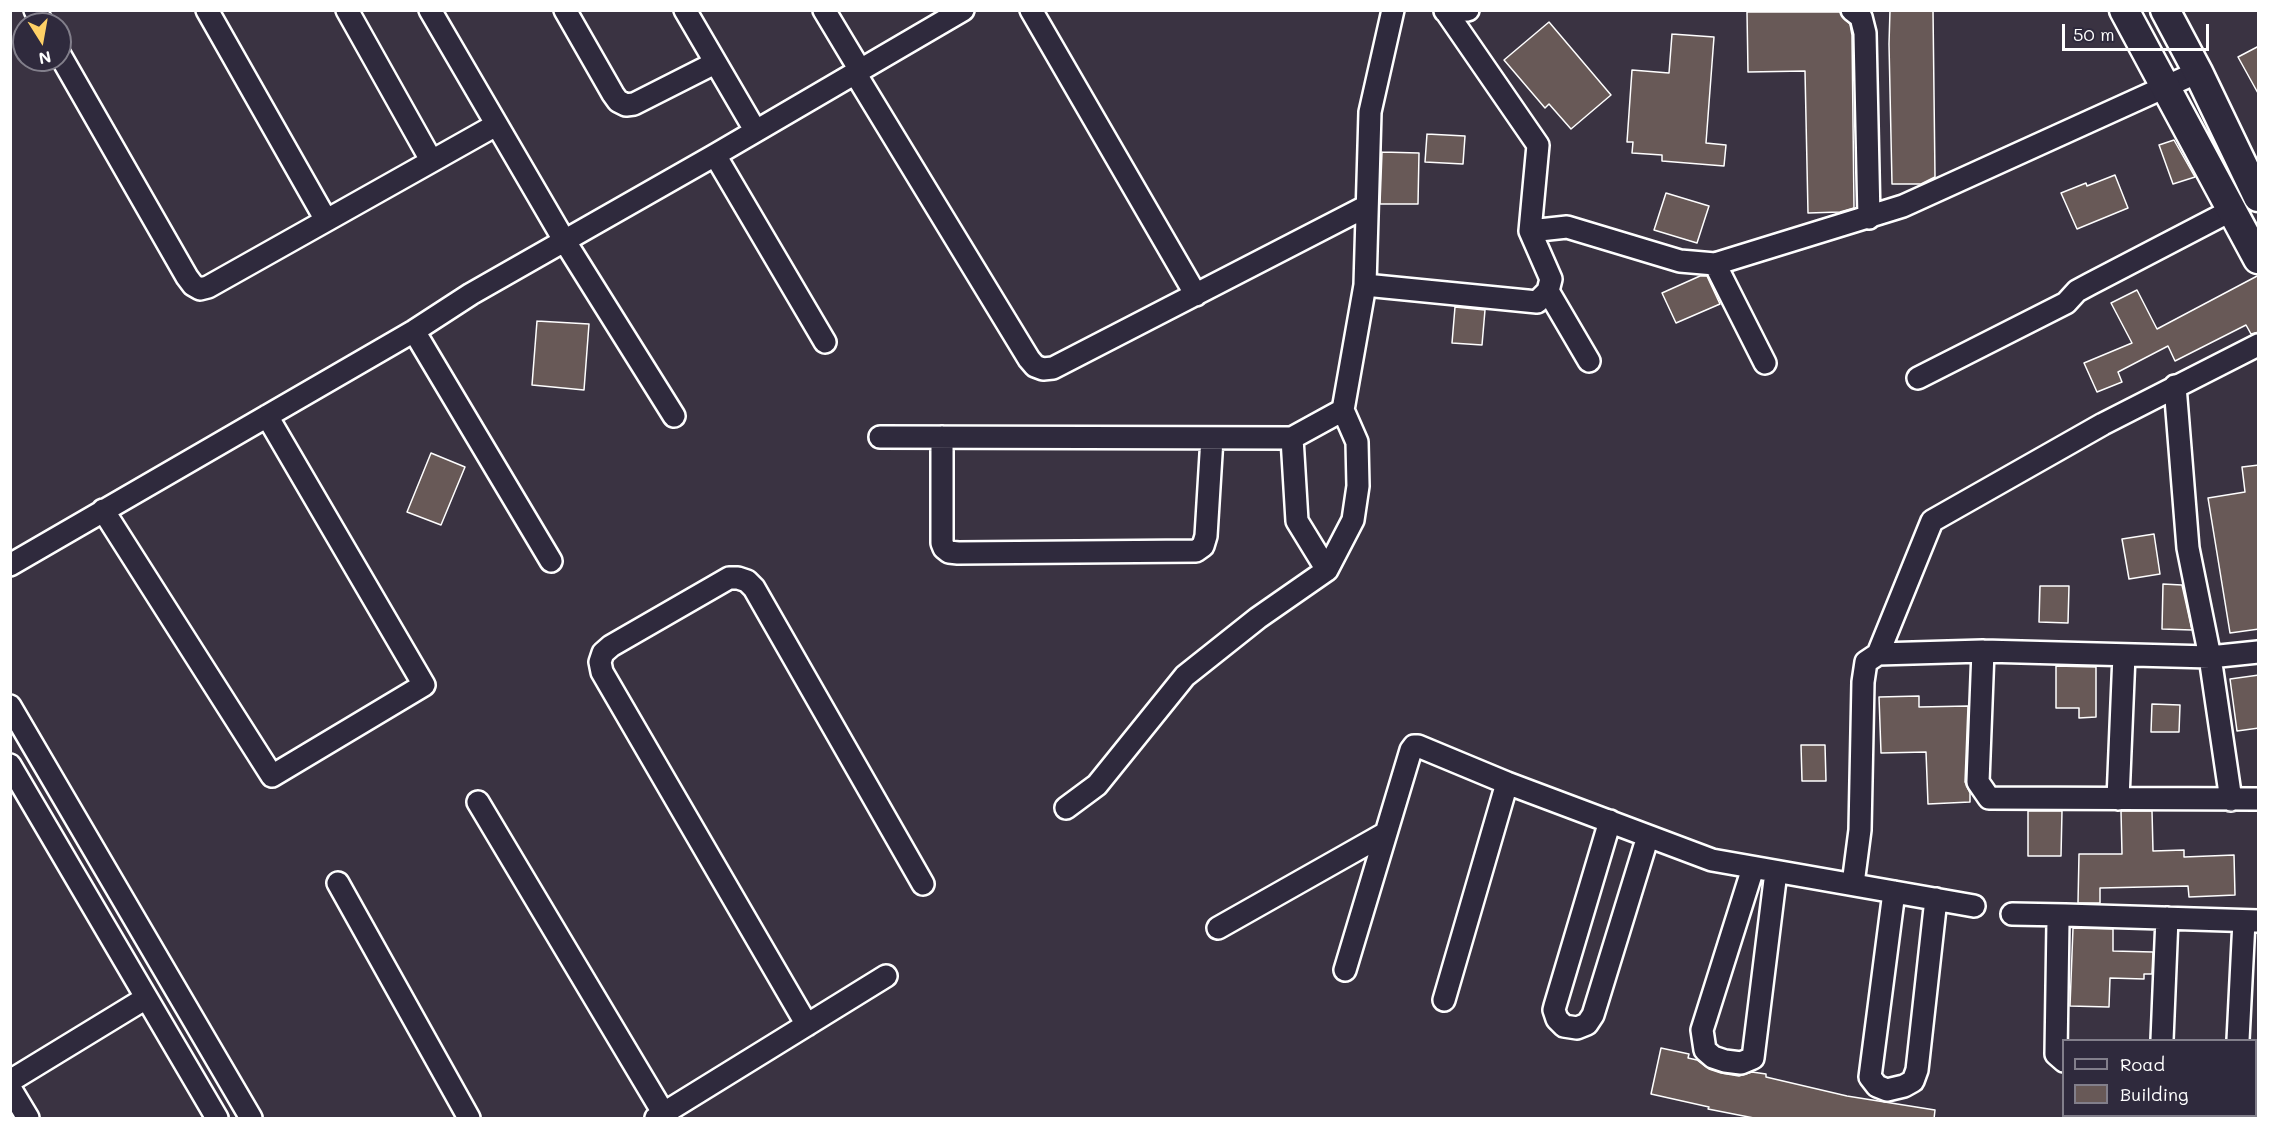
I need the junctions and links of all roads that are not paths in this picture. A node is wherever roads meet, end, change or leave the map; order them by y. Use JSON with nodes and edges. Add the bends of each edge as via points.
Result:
{"nodes":[{"id":1,"x":207,"y":10,"type":"edge"},
{"id":2,"x":347,"y":10,"type":"edge"},
{"id":3,"x":430,"y":10,"type":"edge"},
{"id":4,"x":565,"y":10,"type":"edge"},
{"id":5,"x":685,"y":10,"type":"edge"},
{"id":6,"x":824,"y":10,"type":"edge"},
{"id":7,"x":963,"y":10,"type":"edge"},
{"id":8,"x":1031,"y":10,"type":"edge"},
{"id":9,"x":1468,"y":10,"type":"edge"},
{"id":10,"x":1852,"y":10,"type":"edge"},
{"id":11,"x":2124,"y":10,"type":"edge"},
{"id":12,"x":2165,"y":10,"type":"edge"},
{"id":13,"x":1445,"y":11,"type":"edge"},
{"id":14,"x":1391,"y":12,"type":"edge"},
{"id":15,"x":715,"y":63,"type":"junction"},
{"id":16,"x":858,"y":71,"type":"junction"},
{"id":17,"x":70,"y":72,"type":"edge"},
{"id":18,"x":2198,"y":72,"type":"junction"},
{"id":19,"x":2166,"y":86,"type":"junction"},
{"id":20,"x":496,"y":125,"type":"junction"},
{"id":21,"x":755,"y":130,"type":"junction"},
{"id":22,"x":715,"y":155,"type":"junction"},
{"id":23,"x":431,"y":160,"type":"junction"},
{"id":24,"x":2259,"y":197,"type":"edge"},
{"id":25,"x":1367,"y":206,"type":"junction"},
{"id":26,"x":2232,"y":210,"type":"junction"},
{"id":27,"x":1869,"y":218,"type":"junction"},
{"id":28,"x":326,"y":220,"type":"junction"},
{"id":29,"x":1530,"y":231,"type":"junction"},
{"id":30,"x":564,"y":240,"type":"junction"},
{"id":31,"x":2259,"y":259,"type":"edge"},
{"id":32,"x":1715,"y":264,"type":"junction"},
{"id":33,"x":1365,"y":285,"type":"junction"},
{"id":34,"x":1548,"y":291,"type":"junction"},
{"id":35,"x":1196,"y":295,"type":"junction"},
{"id":36,"x":414,"y":331,"type":"junction"},
{"id":37,"x":825,"y":342,"type":"dead end"},
{"id":38,"x":2259,"y":345,"type":"edge"},
{"id":39,"x":1589,"y":361,"type":"dead end"},
{"id":40,"x":1765,"y":363,"type":"dead end"},
{"id":41,"x":1918,"y":378,"type":"dead end"},
{"id":42,"x":2175,"y":386,"type":"junction"},
{"id":43,"x":1343,"y":410,"type":"junction"},
{"id":44,"x":267,"y":416,"type":"junction"},
{"id":45,"x":674,"y":416,"type":"dead end"},
{"id":46,"x":880,"y":437,"type":"dead end"},
{"id":47,"x":942,"y":437,"type":"junction"},
{"id":48,"x":1212,"y":438,"type":"junction"},
{"id":49,"x":1292,"y":438,"type":"junction"},
{"id":50,"x":103,"y":510,"type":"junction"},
{"id":51,"x":551,"y":561,"type":"dead end"},
{"id":52,"x":10,"y":565,"type":"edge"},
{"id":53,"x":1328,"y":570,"type":"junction"},
{"id":54,"x":1983,"y":651,"type":"junction"},
{"id":55,"x":2259,"y":652,"type":"edge"},
{"id":56,"x":1878,"y":654,"type":"junction"},
{"id":57,"x":2124,"y":655,"type":"junction"},
{"id":58,"x":2210,"y":657,"type":"junction"},
{"id":59,"x":10,"y":706,"type":"edge"},
{"id":60,"x":10,"y":765,"type":"edge"},
{"id":61,"x":1507,"y":783,"type":"junction"},
{"id":62,"x":2118,"y":799,"type":"junction"},
{"id":63,"x":2259,"y":799,"type":"edge"},
{"id":64,"x":2231,"y":800,"type":"junction"},
{"id":65,"x":478,"y":802,"type":"dead end"},
{"id":66,"x":1066,"y":808,"type":"dead end"},
{"id":67,"x":1610,"y":821,"type":"junction"},
{"id":68,"x":1386,"y":833,"type":"junction"},
{"id":69,"x":1648,"y":836,"type":"junction"},
{"id":70,"x":1753,"y":868,"type":"junction"},
{"id":71,"x":1776,"y":872,"type":"junction"},
{"id":72,"x":338,"y":883,"type":"dead end"},
{"id":73,"x":1853,"y":884,"type":"junction"},
{"id":74,"x":923,"y":885,"type":"dead end"},
{"id":75,"x":1893,"y":892,"type":"junction"},
{"id":76,"x":1936,"y":899,"type":"junction"},
{"id":77,"x":1974,"y":906,"type":"dead end"},
{"id":78,"x":2012,"y":914,"type":"dead end"},
{"id":79,"x":2066,"y":915,"type":"junction"},
{"id":80,"x":2167,"y":918,"type":"junction"},
{"id":81,"x":2251,"y":921,"type":"edge"},
{"id":82,"x":1218,"y":928,"type":"dead end"},
{"id":83,"x":1345,"y":970,"type":"dead end"},
{"id":84,"x":886,"y":976,"type":"dead end"},
{"id":85,"x":146,"y":998,"type":"junction"},
{"id":86,"x":1444,"y":1000,"type":"dead end"},
{"id":87,"x":807,"y":1025,"type":"junction"},
{"id":88,"x":2162,"y":1039,"type":"edge"},
{"id":89,"x":2238,"y":1039,"type":"edge"},
{"id":90,"x":2062,"y":1059,"type":"edge"},
{"id":91,"x":10,"y":1081,"type":"edge"},
{"id":92,"x":10,"y":1088,"type":"edge"},
{"id":93,"x":660,"y":1116,"type":"edge"},
{"id":94,"x":28,"y":1119,"type":"edge"},
{"id":95,"x":217,"y":1119,"type":"edge"},
{"id":96,"x":251,"y":1119,"type":"edge"},
{"id":97,"x":469,"y":1119,"type":"edge"}],
"edges":[{"from":1,"to":28,"type":"street"},
{"from":2,"to":23,"type":"street"},
{"from":3,"to":20,"type":"street"},
{"from":4,"to":15,"type":"street","via":[[613,94],[626,105]]},
{"from":5,"to":15,"type":"street"},
{"from":6,"to":16,"type":"street"},
{"from":7,"to":16,"type":"street"},
{"from":8,"to":35,"type":"street"},
{"from":9,"to":13,"type":"street"},
{"from":10,"to":27,"type":"street","via":[[1862,17],[1864,33]]},
{"from":11,"to":19,"type":"street"},
{"from":12,"to":18,"type":"street"},
{"from":13,"to":29,"type":"street","via":[[1538,145]]},
{"from":14,"to":25,"type":"street","via":[[1370,112]]},
{"from":15,"to":21,"type":"street"},
{"from":16,"to":21,"type":"street"},
{"from":16,"to":35,"type":"street","via":[[1035,366],[1053,368]]},
{"from":17,"to":28,"type":"street","via":[[193,285],[208,287]]},
{"from":18,"to":19,"type":"street"},
{"from":18,"to":24,"type":"street"},
{"from":19,"to":26,"type":"street"},
{"from":19,"to":27,"type":"street"},
{"from":20,"to":23,"type":"street"},
{"from":20,"to":30,"type":"street"},
{"from":21,"to":22,"type":"street"},
{"from":22,"to":30,"type":"street"},
{"from":22,"to":37,"type":"street"},
{"from":23,"to":28,"type":"street"},
{"from":25,"to":33,"type":"street"},
{"from":25,"to":35,"type":"street"},
{"from":26,"to":31,"type":"street"},
{"from":26,"to":41,"type":"street","via":[[2077,291],[2066,303]]},
{"from":27,"to":32,"type":"street"},
{"from":29,"to":32,"type":"street","via":[[1567,226],[1680,261]]},
{"from":29,"to":34,"type":"street","via":[[1551,279]]},
{"from":30,"to":36,"type":"street"},
{"from":30,"to":45,"type":"street"},
{"from":32,"to":40,"type":"street"},
{"from":33,"to":34,"type":"street","via":[[1537,302]]},
{"from":33,"to":43,"type":"street"},
{"from":34,"to":39,"type":"street"},
{"from":36,"to":44,"type":"street"},
{"from":36,"to":51,"type":"street"},
{"from":38,"to":42,"type":"street"},
{"from":42,"to":56,"type":"street","via":[[1932,521]]},
{"from":42,"to":58,"type":"street","via":[[2188,548]]},
{"from":43,"to":49,"type":"street"},
{"from":43,"to":53,"type":"street","via":[[1357,442],[1358,486],[1353,520]]},
{"from":44,"to":50,"type":"street"},
{"from":44,"to":50,"type":"street","via":[[424,685],[272,776]]},
{"from":46,"to":47,"type":"street"},
{"from":47,"to":48,"type":"street"},
{"from":47,"to":48,"type":"street","via":[[942,543],[949,552],[958,553],[1196,551],[1203,546],[1206,536]]},
{"from":48,"to":49,"type":"street"},
{"from":49,"to":53,"type":"street","via":[[1297,520]]},
{"from":50,"to":52,"type":"street"},
{"from":53,"to":66,"type":"street","via":[[1258,618],[1185,676],[1097,784]]},
{"from":54,"to":56,"type":"street"},
{"from":54,"to":57,"type":"street"},
{"from":54,"to":62,"type":"street","via":[[1978,782],[1989,798]]},
{"from":55,"to":58,"type":"street"},
{"from":56,"to":73,"type":"street","via":[[1866,662],[1863,681],[1860,830]]},
{"from":57,"to":58,"type":"street"},
{"from":57,"to":62,"type":"street"},
{"from":58,"to":64,"type":"street"},
{"from":59,"to":96,"type":"street"},
{"from":60,"to":85,"type":"street"},
{"from":61,"to":67,"type":"street"},
{"from":61,"to":68,"type":"street","via":[[1414,746]]},
{"from":61,"to":86,"type":"street"},
{"from":62,"to":64,"type":"street"},
{"from":63,"to":64,"type":"street"},
{"from":65,"to":93,"type":"street"},
{"from":67,"to":69,"type":"street"},
{"from":67,"to":69,"type":"street","via":[[1555,1006],[1557,1019],[1564,1026],[1577,1028],[1587,1024],[1593,1015]]},
{"from":68,"to":82,"type":"street"},
{"from":68,"to":83,"type":"street"},
{"from":69,"to":70,"type":"street","via":[[1712,860]]},
{"from":70,"to":71,"type":"street"},
{"from":70,"to":71,"type":"street","via":[[1702,1030],[1705,1050],[1725,1061],[1742,1063],[1753,1058]]},
{"from":71,"to":73,"type":"street"},
{"from":72,"to":97,"type":"street"},
{"from":73,"to":75,"type":"street"},
{"from":74,"to":87,"type":"street","via":[[747,580],[729,578],[603,653],[602,672]]},
{"from":75,"to":76,"type":"street"},
{"from":75,"to":76,"type":"street","via":[[1870,1077],[1887,1090],[1913,1082],[1917,1070]]},
{"from":76,"to":77,"type":"street"},
{"from":78,"to":79,"type":"street"},
{"from":79,"to":80,"type":"street"},
{"from":79,"to":90,"type":"street","via":[[2058,921],[2056,1054]]},
{"from":80,"to":81,"type":"street"},
{"from":80,"to":88,"type":"street"},
{"from":81,"to":89,"type":"street"},
{"from":84,"to":87,"type":"street"},
{"from":85,"to":91,"type":"street"},
{"from":85,"to":95,"type":"street"},
{"from":87,"to":93,"type":"street"},
{"from":92,"to":94,"type":"street"}]}
